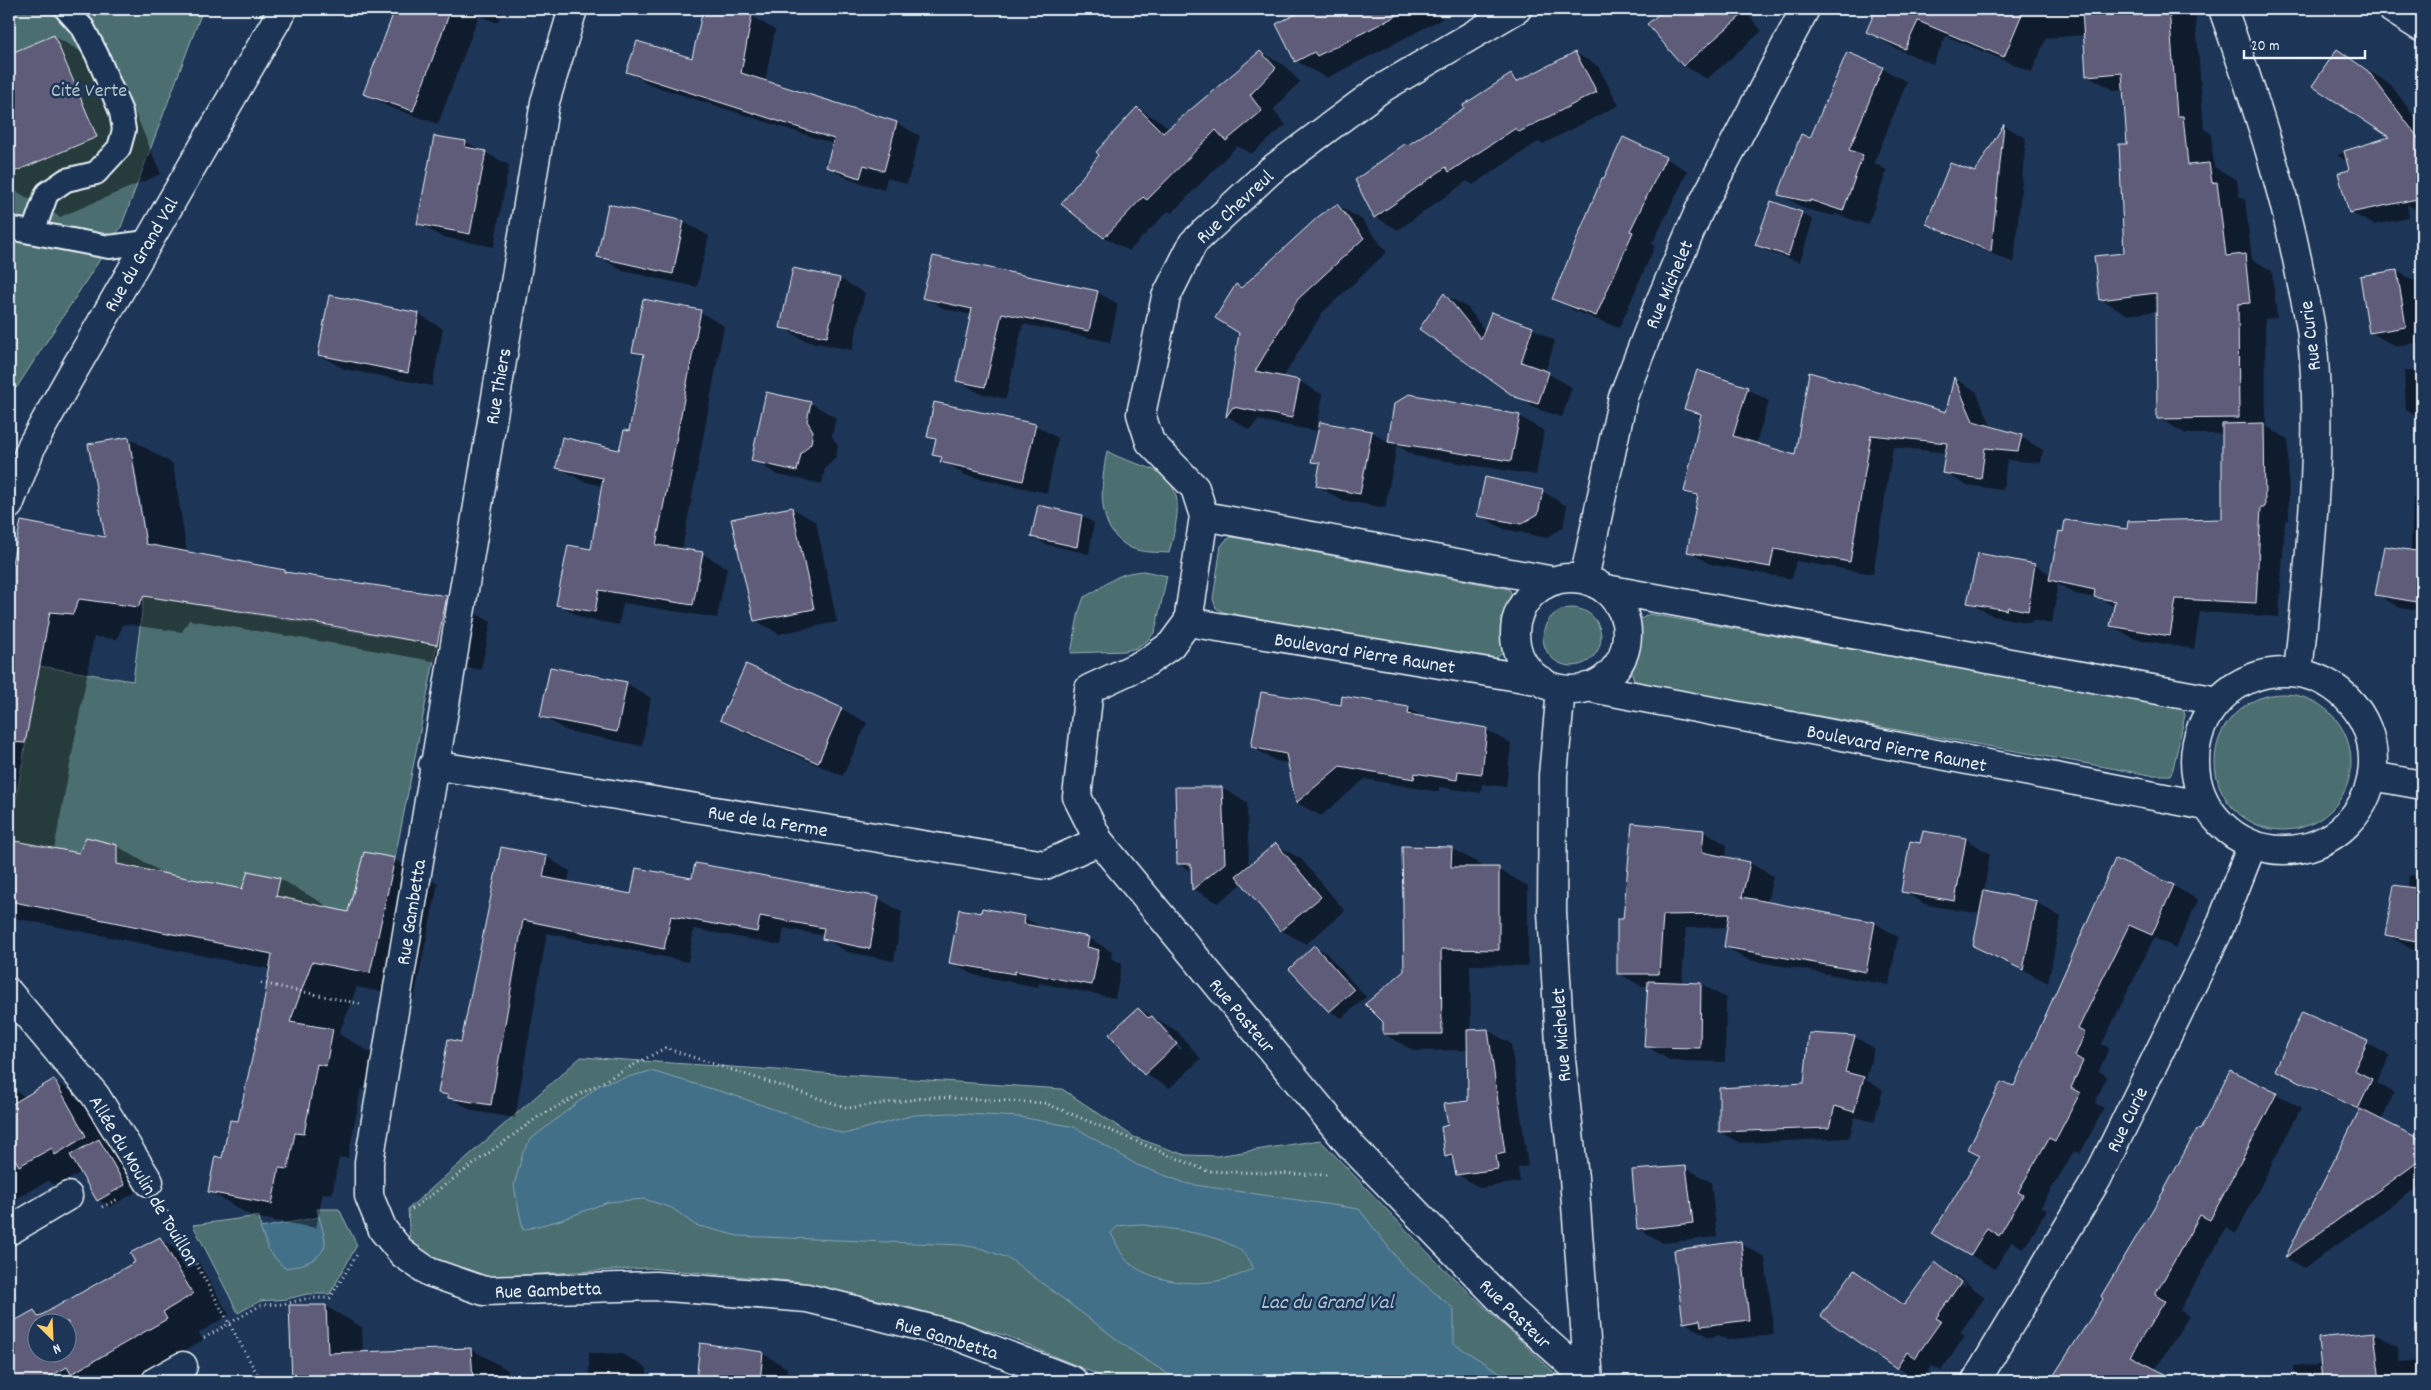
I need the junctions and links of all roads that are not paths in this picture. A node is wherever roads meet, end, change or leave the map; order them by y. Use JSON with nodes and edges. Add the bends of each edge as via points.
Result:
{"nodes":[{"id":1,"x":66,"y":9,"type":"edge"},
{"id":2,"x":283,"y":9,"type":"edge"},
{"id":3,"x":574,"y":9,"type":"edge"},
{"id":4,"x":1517,"y":9,"type":"edge"},
{"id":5,"x":1805,"y":9,"type":"edge"},
{"id":6,"x":2223,"y":9,"type":"edge"},
{"id":7,"x":2392,"y":9,"type":"edge"},
{"id":8,"x":2422,"y":28,"type":"edge"},
{"id":9,"x":9,"y":228,"type":"edge"},
{"id":10,"x":33,"y":232,"type":"junction"},
{"id":11,"x":147,"y":242,"type":"junction"},
{"id":12,"x":21,"y":447,"type":"edge"},
{"id":13,"x":9,"y":505,"type":"edge"},
{"id":14,"x":1204,"y":516,"type":"junction"},
{"id":15,"x":1554,"y":581,"type":"junction"},
{"id":16,"x":1595,"y":584,"type":"junction"},
{"id":17,"x":1188,"y":622,"type":"junction"},
{"id":18,"x":2298,"y":673,"type":"junction"},
{"id":19,"x":1563,"y":686,"type":"junction"},
{"id":20,"x":2218,"y":701,"type":"junction"},
{"id":21,"x":433,"y":766,"type":"junction"},
{"id":22,"x":2372,"y":776,"type":"junction"},
{"id":23,"x":2422,"y":785,"type":"edge"},
{"id":24,"x":2206,"y":806,"type":"junction"},
{"id":25,"x":1099,"y":841,"type":"junction"},
{"id":26,"x":2252,"y":845,"type":"junction"},
{"id":27,"x":9,"y":993,"type":"edge"},
{"id":28,"x":149,"y":1182,"type":"road end"},
{"id":29,"x":68,"y":1196,"type":"road end"},
{"id":30,"x":9,"y":1231,"type":"edge"},
{"id":31,"x":183,"y":1366,"type":"dead end"},
{"id":32,"x":156,"y":1381,"type":"edge"},
{"id":33,"x":1073,"y":1381,"type":"edge"},
{"id":34,"x":1589,"y":1381,"type":"edge"},
{"id":35,"x":1976,"y":1381,"type":"edge"}],
"edges":[{"from":1,"to":10,"type":"lane","via":[[83,28],[97,54],[121,112],[124,130],[119,148],[96,173],[66,180],[47,192]]},
{"from":2,"to":11,"type":"street","name":"Rue du Grand Val"},
{"from":3,"to":21,"type":"street","name":"Rue Thiers","via":[[545,102]]},
{"from":4,"to":14,"type":"street","name":"Rue Chevreul","via":[[1379,90],[1270,171],[1193,243],[1166,297],[1140,414],[1150,442],[1196,488]]},
{"from":5,"to":16,"type":"street","name":"Rue Michelet","via":[[1699,211],[1624,397]]},
{"from":6,"to":18,"type":"street","name":"Rue Curie","via":[[2266,133],[2292,225],[2312,337],[2316,497]]},
{"from":7,"to":8,"type":"street"},
{"from":9,"to":10,"type":"lane"},
{"from":10,"to":11,"type":"lane","via":[[109,247]]},
{"from":11,"to":12,"type":"street","name":"Rue du Grand Val"},
{"from":12,"to":13,"type":"street","name":"Rue du Grand Val"},
{"from":14,"to":15,"type":"street"},
{"from":14,"to":17,"type":"street","name":"Rue Chevreul"},
{"from":15,"to":16,"type":"street","via":[[1569,578]]},
{"from":15,"to":19,"type":"street","via":[[1538,589],[1525,602],[1517,618],[1515,636],[1518,654],[1528,670]]},
{"from":16,"to":19,"type":"street","via":[[1618,602],[1625,618],[1624,652],[1616,668],[1603,680]]},
{"from":16,"to":20,"type":"street"},
{"from":17,"to":19,"type":"street","name":"Boulevard Pierre Raunet"},
{"from":17,"to":25,"type":"street","name":"Rue Pasteur","via":[[1171,645],[1147,662],[1089,689],[1077,797]]},
{"from":18,"to":20,"type":"street","via":[[2269,673],[2242,683]]},
{"from":18,"to":22,"type":"street","via":[[2325,682],[2348,699],[2364,721],[2372,748]]},
{"from":19,"to":24,"type":"street","name":"Boulevard Pierre Raunet"},
{"from":19,"to":34,"type":"street","name":"Rue Michelet","via":[[1553,775],[1552,912],[1561,1060],[1574,1178]]},
{"from":20,"to":24,"type":"street","via":[[2203,725],[2195,752],[2196,780]]},
{"from":21,"to":25,"type":"street","name":"Rue de la Ferme","via":[[1045,865]]},
{"from":21,"to":33,"type":"street","name":"Rue Gambetta","via":[[368,1162],[369,1196],[383,1230],[403,1254],[429,1272],[484,1291],[655,1286],[807,1298],[955,1335]]},
{"from":22,"to":23,"type":"street"},
{"from":22,"to":26,"type":"street","via":[[2364,801],[2349,822],[2329,839],[2295,849],[2278,850]]},
{"from":24,"to":26,"type":"street","via":[[2226,829]]},
{"from":25,"to":34,"type":"street","name":"Rue Pasteur","via":[[1346,1140],[1514,1313]]},
{"from":26,"to":35,"type":"street","name":"Rue Curie","via":[[2217,934],[2097,1179]]},
{"from":27,"to":28,"type":"street","name":"Allée du Moulin de Touillon","via":[[95,1095]]},
{"from":29,"to":30,"type":"street"},
{"from":31,"to":32,"type":"street"}]}
